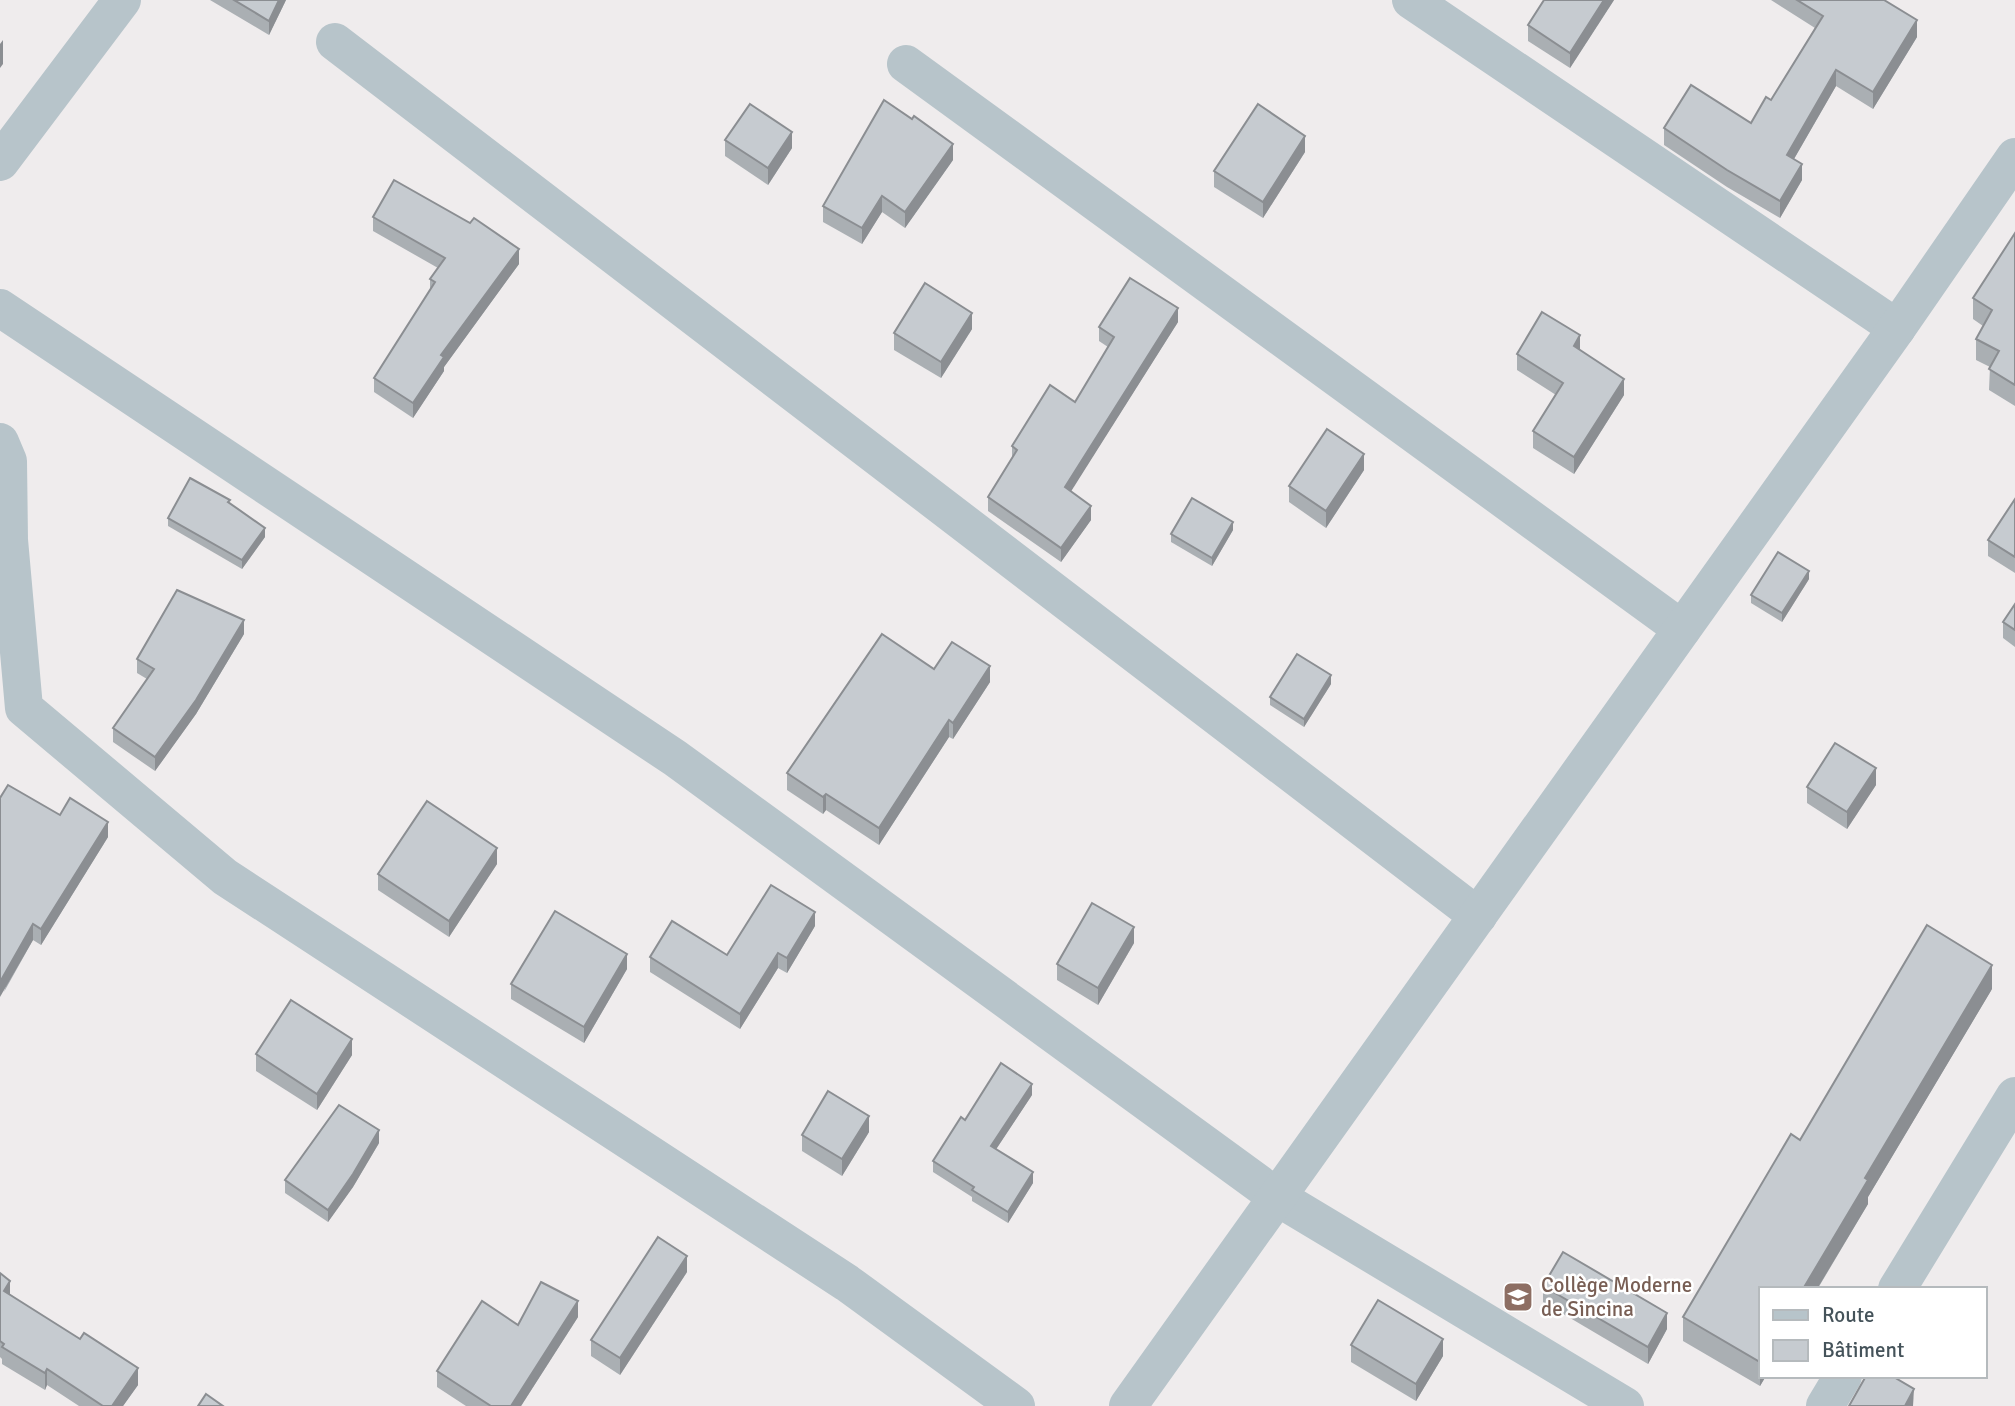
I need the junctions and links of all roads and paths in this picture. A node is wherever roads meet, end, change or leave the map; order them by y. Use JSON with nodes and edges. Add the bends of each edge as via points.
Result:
{"nodes":[{"id":1,"x":122,"y":0,"type":"edge"},
{"id":2,"x":1411,"y":0,"type":"edge"},
{"id":3,"x":335,"y":42,"type":"dead end"},
{"id":4,"x":905,"y":64,"type":"dead end"},
{"id":5,"x":2015,"y":157,"type":"edge"},
{"id":6,"x":0,"y":162,"type":"edge"},
{"id":7,"x":0,"y":308,"type":"edge"},
{"id":8,"x":1897,"y":328,"type":"junction"},
{"id":9,"x":0,"y":442,"type":"edge"},
{"id":10,"x":1682,"y":629,"type":"junction"},
{"id":11,"x":1478,"y":916,"type":"junction"},
{"id":12,"x":2015,"y":1096,"type":"edge"},
{"id":13,"x":1277,"y":1197,"type":"junction"},
{"id":14,"x":1898,"y":1287,"type":"edge"},
{"id":15,"x":1842,"y":1378,"type":"edge"},
{"id":16,"x":1016,"y":1406,"type":"edge"},
{"id":17,"x":1128,"y":1406,"type":"edge"},
{"id":18,"x":1625,"y":1406,"type":"edge"},
{"id":19,"x":1825,"y":1406,"type":"edge"}],
"edges":[{"from":1,"to":6,"type":"street"},
{"from":2,"to":8,"type":"street"},
{"from":3,"to":11,"type":"street"},
{"from":4,"to":10,"type":"street"},
{"from":5,"to":8,"type":"street"},
{"from":7,"to":13,"type":"street","via":[[675,758]]},
{"from":8,"to":10,"type":"street"},
{"from":9,"to":16,"type":"street","via":[[8,461],[9,540],[24,708],[225,877],[848,1283]]},
{"from":10,"to":11,"type":"street"},
{"from":11,"to":13,"type":"street"},
{"from":12,"to":14,"type":"street"},
{"from":13,"to":17,"type":"street"},
{"from":13,"to":18,"type":"street"},
{"from":15,"to":19,"type":"street"}]}
